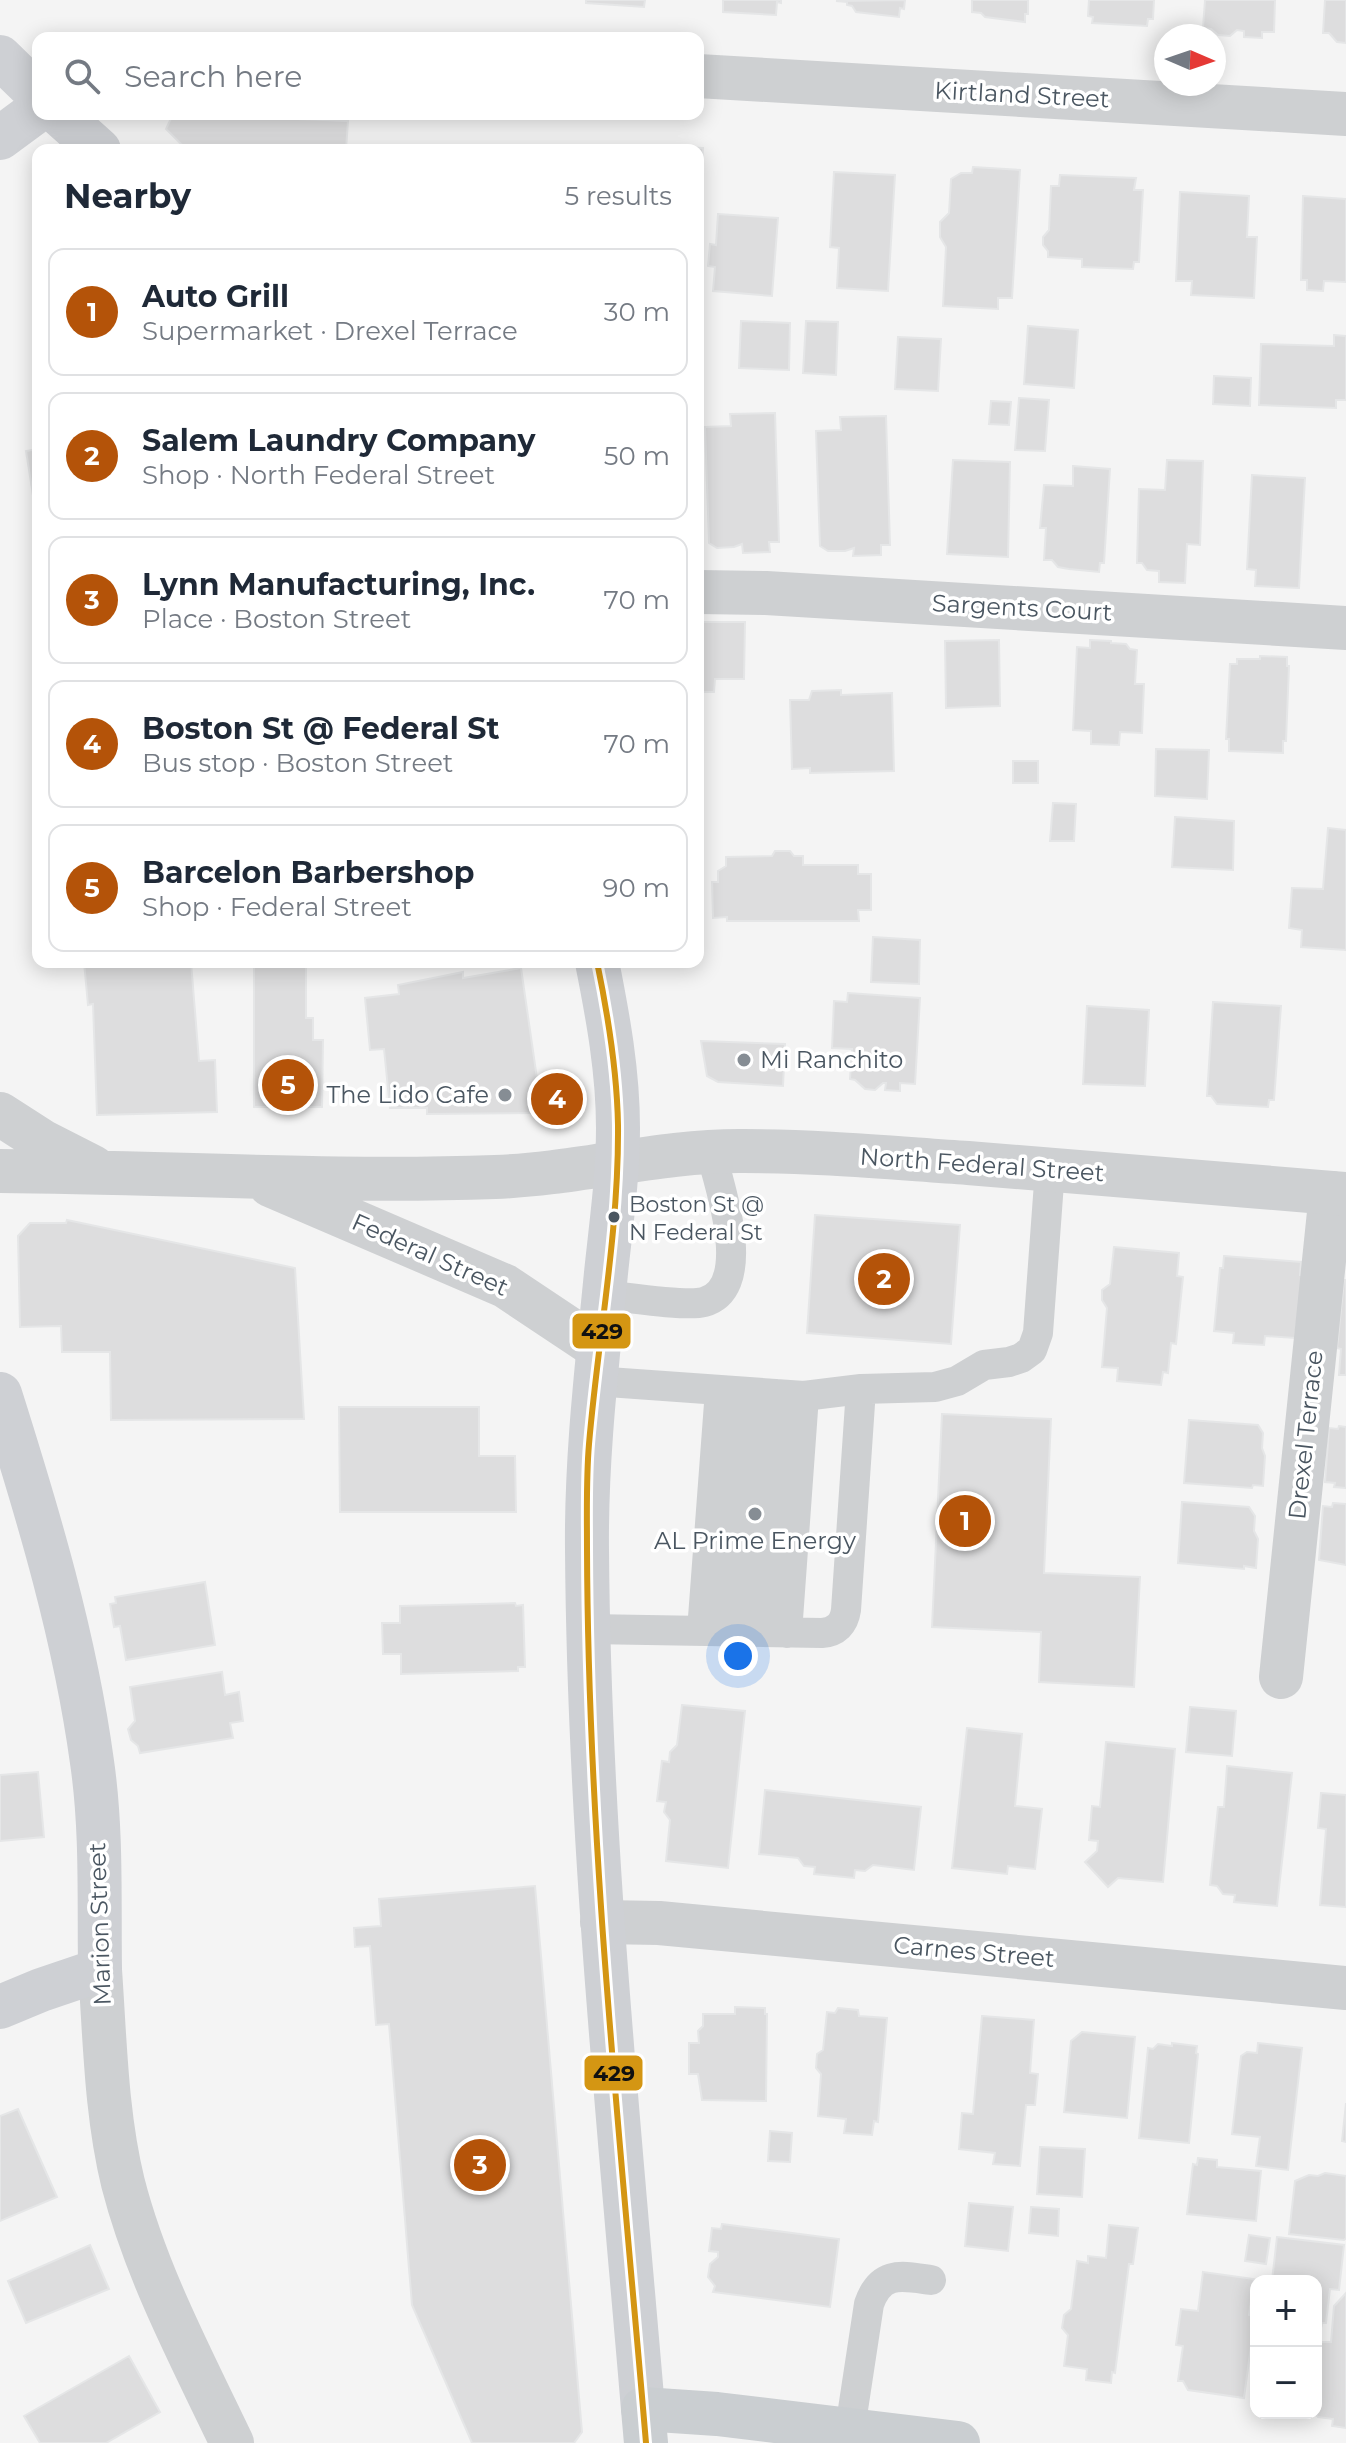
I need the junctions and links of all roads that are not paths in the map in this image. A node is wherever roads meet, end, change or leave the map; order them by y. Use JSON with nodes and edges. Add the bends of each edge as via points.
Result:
{"nodes":[{"id":1,"x":0,"y":57,"type":"edge"},
{"id":2,"x":704,"y":76,"type":"edge"},
{"id":3,"x":32,"y":88,"type":"edge"},
{"id":4,"x":32,"y":114,"type":"edge"},
{"id":5,"x":1346,"y":114,"type":"edge"},
{"id":6,"x":66,"y":120,"type":"edge"},
{"id":7,"x":0,"y":138,"type":"edge"},
{"id":8,"x":92,"y":144,"type":"edge"},
{"id":9,"x":704,"y":592,"type":"edge"},
{"id":10,"x":1346,"y":628,"type":"edge"},
{"id":11,"x":598,"y":968,"type":"edge"},
{"id":12,"x":0,"y":1114,"type":"edge"},
{"id":13,"x":711,"y":1153,"type":"junction"},
{"id":14,"x":617,"y":1162,"type":"junction"},
{"id":15,"x":1050,"y":1169,"type":"junction"},
{"id":16,"x":0,"y":1171,"type":"edge"},
{"id":17,"x":103,"y":1172,"type":"junction"},
{"id":18,"x":253,"y":1178,"type":"junction"},
{"id":19,"x":1339,"y":1193,"type":"edge"},
{"id":20,"x":604,"y":1295,"type":"junction"},
{"id":21,"x":596,"y":1365,"type":"junction"},
{"id":22,"x":861,"y":1389,"type":"junction"},
{"id":23,"x":762,"y":1393,"type":"junction"},
{"id":24,"x":0,"y":1394,"type":"edge"},
{"id":25,"x":589,"y":1629,"type":"junction"},
{"id":26,"x":745,"y":1632,"type":"junction"},
{"id":27,"x":1281,"y":1677,"type":"dead end"},
{"id":28,"x":602,"y":1922,"type":"junction"},
{"id":29,"x":100,"y":1970,"type":"junction"},
{"id":30,"x":1346,"y":1988,"type":"edge"},
{"id":31,"x":0,"y":2007,"type":"edge"},
{"id":32,"x":931,"y":2280,"type":"dead end"},
{"id":33,"x":644,"y":2426,"type":"edge"},
{"id":34,"x":850,"y":2429,"type":"junction"},
{"id":35,"x":232,"y":2443,"type":"edge"},
{"id":36,"x":958,"y":2443,"type":"edge"}],
"edges":[{"from":1,"to":3,"type":"main road"},
{"from":2,"to":5,"type":"street","name":"Kirtland Street"},
{"from":4,"to":7,"type":"main road"},
{"from":6,"to":8,"type":"main road"},
{"from":9,"to":10,"type":"street","name":"Sargents Court"},
{"from":11,"to":14,"type":"main road","via":[[613,1053]]},
{"from":12,"to":17,"type":"street","name":"Federal Street"},
{"from":13,"to":14,"type":"street","name":"North Federal Street"},
{"from":13,"to":15,"type":"street","name":"North Federal Street","via":[[786,1151]]},
{"from":13,"to":20,"type":"lane","via":[[731,1233],[727,1279],[718,1295],[700,1303]]},
{"from":14,"to":18,"type":"street","name":"Federal Street","via":[[495,1177]]},
{"from":14,"to":20,"type":"main road"},
{"from":15,"to":19,"type":"street","name":"North Federal Street"},
{"from":15,"to":22,"type":"lane","via":[[1038,1333],[1032,1350],[1016,1361],[976,1368],[943,1386]]},
{"from":16,"to":17,"type":"street","name":"Federal Street"},
{"from":17,"to":18,"type":"street","name":"Federal Street"},
{"from":18,"to":21,"type":"street","name":"Federal Street","via":[[505,1286]]},
{"from":19,"to":27,"type":"street","name":"Drexel Terrace"},
{"from":20,"to":21,"type":"main road"},
{"from":21,"to":23,"type":"lane"},
{"from":21,"to":25,"type":"main road","via":[[588,1501]]},
{"from":22,"to":23,"type":"lane"},
{"from":22,"to":26,"type":"lane","via":[[845,1615],[828,1633]]},
{"from":23,"to":26,"type":"lane"},
{"from":23,"to":26,"type":"lane"},
{"from":24,"to":29,"type":"main road","name":"Marion Street","via":[[54,1579],[84,1710],[98,1842]]},
{"from":25,"to":26,"type":"lane"},
{"from":25,"to":28,"type":"main road"},
{"from":28,"to":30,"type":"street","name":"Carnes Street","via":[[659,1923]]},
{"from":28,"to":33,"type":"main road"},
{"from":29,"to":31,"type":"main road"},
{"from":29,"to":35,"type":"street","name":"Marion Street","via":[[123,2183],[167,2302]]},
{"from":32,"to":34,"type":"lane","via":[[894,2277],[874,2292]]},
{"from":33,"to":34,"type":"main road"},
{"from":34,"to":36,"type":"main road"}]}
